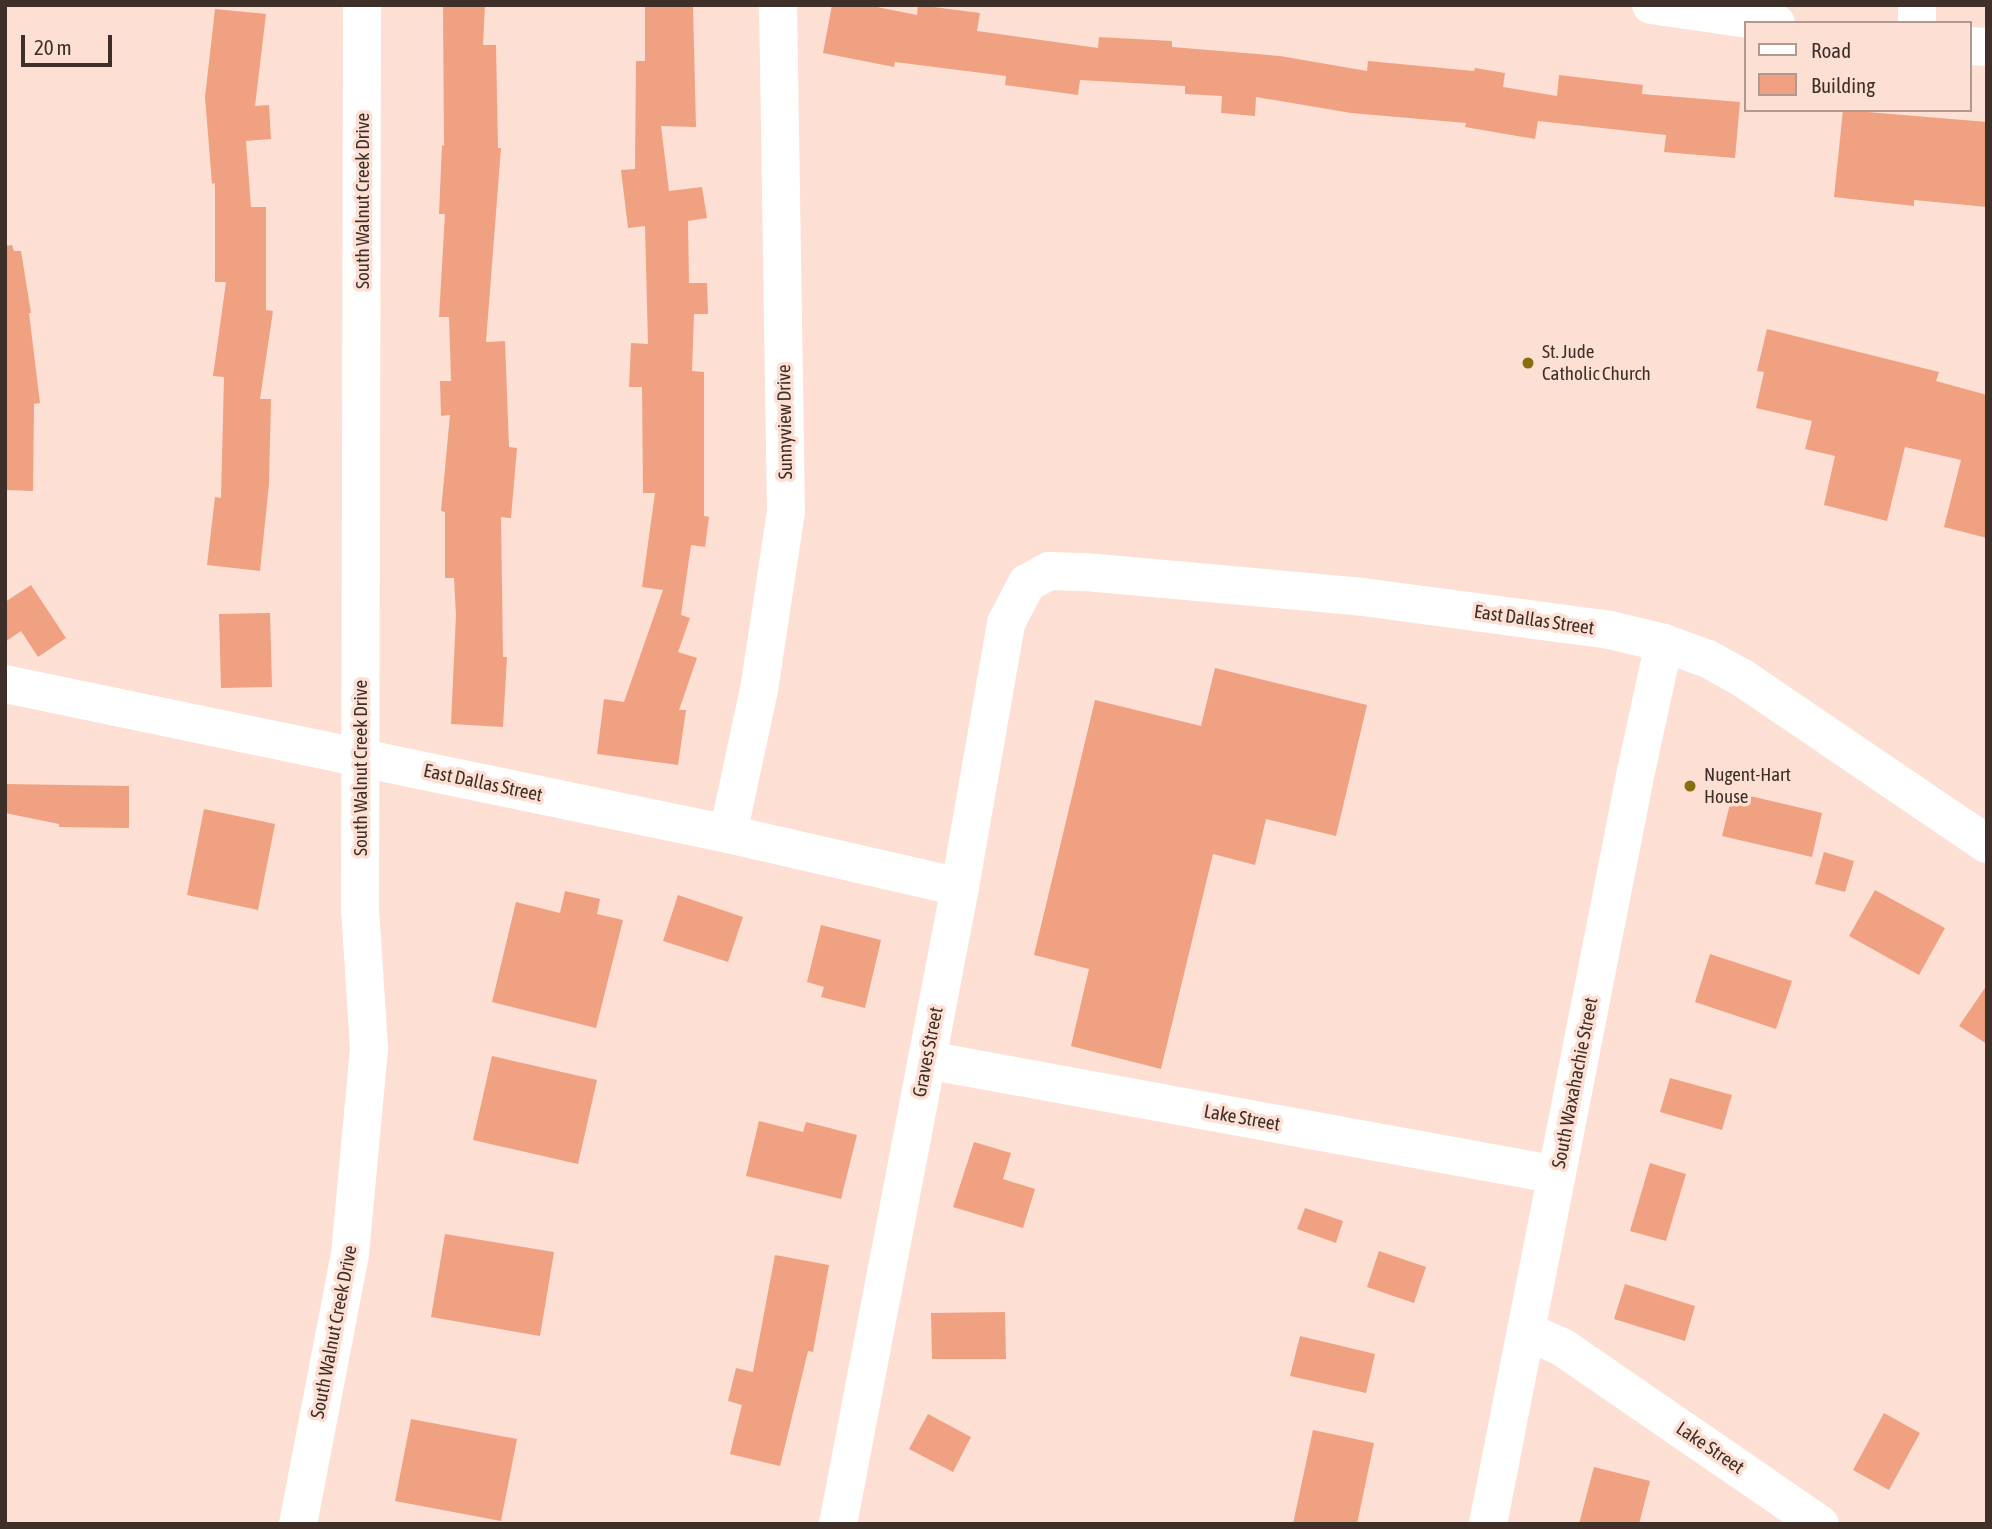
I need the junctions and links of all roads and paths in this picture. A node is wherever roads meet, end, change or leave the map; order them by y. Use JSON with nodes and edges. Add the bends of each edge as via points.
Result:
{"nodes":[{"id":1,"x":362,"y":5,"type":"edge"},
{"id":2,"x":778,"y":5,"type":"edge"},
{"id":3,"x":1651,"y":5,"type":"edge"},
{"id":4,"x":1762,"y":21,"type":"edge"},
{"id":5,"x":1027,"y":583,"type":"joint"},
{"id":6,"x":1664,"y":643,"type":"junction"},
{"id":7,"x":5,"y":684,"type":"edge"},
{"id":8,"x":361,"y":758,"type":"junction"},
{"id":9,"x":728,"y":834,"type":"junction"},
{"id":10,"x":1987,"y":844,"type":"edge"},
{"id":11,"x":960,"y":887,"type":"junction"},
{"id":12,"x":926,"y":1060,"type":"junction"},
{"id":13,"x":1557,"y":1175,"type":"junction"},
{"id":14,"x":1526,"y":1331,"type":"junction"},
{"id":15,"x":298,"y":1524,"type":"edge"},
{"id":16,"x":838,"y":1524,"type":"edge"},
{"id":17,"x":1488,"y":1524,"type":"edge"},
{"id":18,"x":1820,"y":1524,"type":"edge"}],
"edges":[{"from":1,"to":8,"type":"street","name":"South Walnut Creek Drive"},
{"from":2,"to":9,"type":"street","name":"Sunnyview Drive","via":[[786,512],[759,690]]},
{"from":3,"to":4,"type":"street"},
{"from":5,"to":6,"type":"street","name":"East Dallas Street","via":[[1049,571],[1085,572],[1324,593],[1610,630]]},
{"from":5,"to":11,"type":"street","name":"Graves Street","via":[[1006,623]]},
{"from":6,"to":10,"type":"street","name":"East Dallas Street","via":[[1741,677]]},
{"from":6,"to":13,"type":"street","name":"South Waxahachie Street"},
{"from":7,"to":8,"type":"street","name":"East Dallas Street"},
{"from":8,"to":9,"type":"street","name":"East Dallas Street"},
{"from":8,"to":15,"type":"street","name":"South Walnut Creek Drive","via":[[360,908],[369,1048],[351,1254]]},
{"from":9,"to":11,"type":"street","name":"East Dallas Street"},
{"from":11,"to":12,"type":"street","name":"Graves Street"},
{"from":12,"to":13,"type":"street","name":"Lake Street"},
{"from":12,"to":16,"type":"street","name":"Graves Street"},
{"from":13,"to":14,"type":"street","name":"South Waxahachie Street"},
{"from":14,"to":17,"type":"street","name":"South Waxahachie Street"},
{"from":14,"to":18,"type":"street","name":"Lake Street","via":[[1562,1347]]}]}
